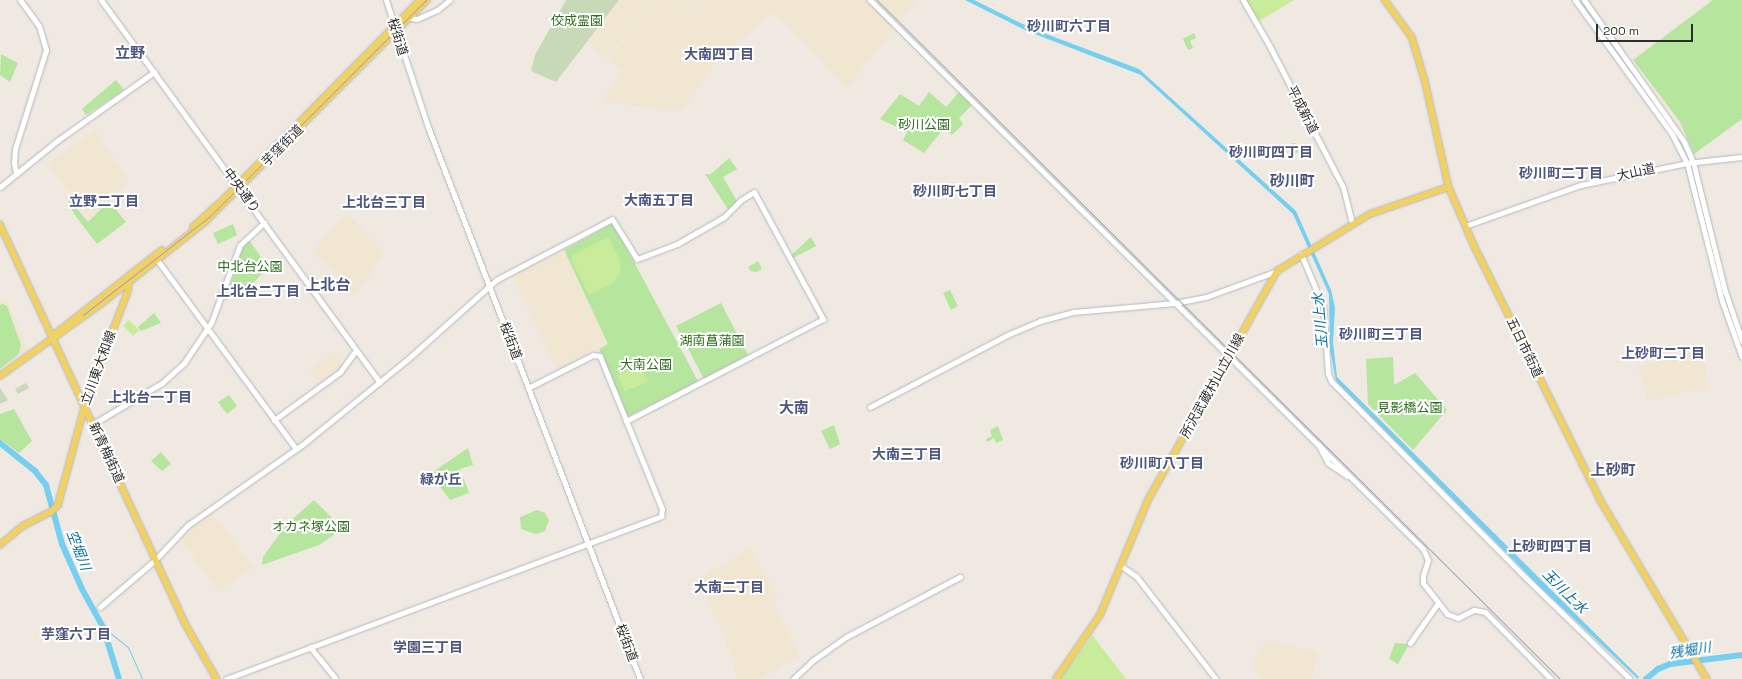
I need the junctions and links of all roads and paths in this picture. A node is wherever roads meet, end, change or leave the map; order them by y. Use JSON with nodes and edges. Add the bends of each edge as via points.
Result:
{"nodes":[{"id":1,"x":20,"y":0,"type":"edge"},
{"id":2,"x":102,"y":0,"type":"edge"},
{"id":3,"x":386,"y":0,"type":"edge"},
{"id":4,"x":420,"y":0,"type":"edge"},
{"id":5,"x":427,"y":0,"type":"edge"},
{"id":6,"x":450,"y":0,"type":"edge"},
{"id":7,"x":870,"y":0,"type":"edge"},
{"id":8,"x":1243,"y":0,"type":"edge"},
{"id":9,"x":1385,"y":0,"type":"edge"},
{"id":10,"x":1575,"y":0,"type":"edge"},
{"id":11,"x":1584,"y":0,"type":"edge"},
{"id":12,"x":410,"y":18,"type":"junction"},
{"id":13,"x":394,"y":25,"type":"junction"},
{"id":14,"x":396,"y":33,"type":"junction"},
{"id":15,"x":154,"y":72,"type":"junction"},
{"id":16,"x":1742,"y":157,"type":"edge"},
{"id":17,"x":1693,"y":162,"type":"junction"},
{"id":18,"x":1687,"y":163,"type":"junction"},
{"id":19,"x":16,"y":173,"type":"junction"},
{"id":20,"x":0,"y":187,"type":"edge"},
{"id":21,"x":1449,"y":187,"type":"junction"},
{"id":22,"x":238,"y":188,"type":"junction"},
{"id":23,"x":264,"y":223,"type":"junction"},
{"id":24,"x":1352,"y":223,"type":"junction"},
{"id":25,"x":0,"y":224,"type":"edge"},
{"id":26,"x":1465,"y":226,"type":"junction"},
{"id":27,"x":1303,"y":253,"type":"junction"},
{"id":28,"x":156,"y":258,"type":"junction"},
{"id":29,"x":1277,"y":271,"type":"junction"},
{"id":30,"x":128,"y":279,"type":"junction"},
{"id":31,"x":488,"y":286,"type":"junction"},
{"id":32,"x":1175,"y":303,"type":"junction"},
{"id":33,"x":208,"y":329,"type":"junction"},
{"id":34,"x":52,"y":337,"type":"junction"},
{"id":35,"x":1742,"y":341,"type":"edge"},
{"id":36,"x":356,"y":350,"type":"junction"},
{"id":37,"x":1229,"y":357,"type":"junction"},
{"id":38,"x":1742,"y":357,"type":"edge"},
{"id":39,"x":0,"y":376,"type":"edge"},
{"id":40,"x":380,"y":382,"type":"junction"},
{"id":41,"x":528,"y":388,"type":"junction"},
{"id":42,"x":79,"y":393,"type":"junction"},
{"id":43,"x":88,"y":393,"type":"junction"},
{"id":44,"x":84,"y":405,"type":"junction"},
{"id":45,"x":870,"y":407,"type":"dead end"},
{"id":46,"x":274,"y":420,"type":"junction"},
{"id":47,"x":626,"y":421,"type":"junction"},
{"id":48,"x":93,"y":424,"type":"junction"},
{"id":49,"x":296,"y":450,"type":"junction"},
{"id":50,"x":588,"y":543,"type":"junction"},
{"id":51,"x":0,"y":544,"type":"edge"},
{"id":52,"x":155,"y":560,"type":"junction"},
{"id":53,"x":1121,"y":566,"type":"junction"},
{"id":54,"x":960,"y":577,"type":"dead end"},
{"id":55,"x":1438,"y":603,"type":"junction"},
{"id":56,"x":100,"y":607,"type":"dead end"},
{"id":57,"x":1410,"y":643,"type":"dead end"},
{"id":58,"x":310,"y":647,"type":"junction"},
{"id":59,"x":217,"y":679,"type":"edge"},
{"id":60,"x":226,"y":679,"type":"edge"},
{"id":61,"x":336,"y":679,"type":"edge"},
{"id":62,"x":640,"y":679,"type":"edge"},
{"id":63,"x":792,"y":679,"type":"edge"},
{"id":64,"x":1056,"y":679,"type":"edge"},
{"id":65,"x":1216,"y":679,"type":"edge"},
{"id":66,"x":1551,"y":679,"type":"edge"},
{"id":67,"x":1630,"y":679,"type":"edge"},
{"id":68,"x":1706,"y":679,"type":"edge"}],
"edges":[{"from":1,"to":19,"type":"street","via":[[39,26],[46,50],[15,149]]},
{"from":2,"to":15,"type":"street","name":"中央通り"},
{"from":3,"to":13,"type":"street","name":"桜街道"},
{"from":4,"to":13,"type":"main road","name":"芋窪街道"},
{"from":5,"to":12,"type":"main road","name":"芋窪街道"},
{"from":6,"to":12,"type":"street","via":[[430,13],[416,19]]},
{"from":7,"to":32,"type":"street"},
{"from":8,"to":24,"type":"street","name":"平成新道","via":[[1266,38],[1343,187]]},
{"from":9,"to":21,"type":"main road","name":"五日市街道","via":[[1407,28],[1421,63]]},
{"from":10,"to":18,"type":"street","via":[[1670,130]]},
{"from":11,"to":17,"type":"street","via":[[1673,122]]},
{"from":12,"to":14,"type":"main road","name":"芋窪街道"},
{"from":13,"to":14,"type":"street","name":"桜街道"},
{"from":13,"to":22,"type":"main road","name":"芋窪街道"},
{"from":14,"to":22,"type":"main road","name":"芋窪街道"},
{"from":14,"to":31,"type":"street","name":"桜街道"},
{"from":15,"to":19,"type":"street"},
{"from":15,"to":22,"type":"street","name":"中央通り"},
{"from":16,"to":17,"type":"street","name":"大山道"},
{"from":17,"to":18,"type":"street","name":"大山道"},
{"from":17,"to":35,"type":"street","via":[[1724,291]]},
{"from":18,"to":26,"type":"street","name":"大山道","via":[[1581,184]]},
{"from":18,"to":38,"type":"street","via":[[1722,301]]},
{"from":19,"to":20,"type":"street"},
{"from":21,"to":24,"type":"main road","via":[[1387,206]]},
{"from":21,"to":26,"type":"main road","name":"五日市街道"},
{"from":22,"to":23,"type":"street","name":"中央通り"},
{"from":22,"to":28,"type":"main road","name":"芋窪街道"},
{"from":23,"to":33,"type":"street","via":[[240,244]]},
{"from":23,"to":36,"type":"street","name":"中央通り"},
{"from":24,"to":27,"type":"main road","name":"所沢武蔵村山立川線"},
{"from":25,"to":34,"type":"main road","name":"新青梅街道"},
{"from":26,"to":68,"type":"main road","name":"五日市街道","via":[[1598,495]]},
{"from":27,"to":29,"type":"main road","name":"所沢武蔵村山立川線"},
{"from":27,"to":67,"type":"street","via":[[1320,295],[1325,316],[1328,373],[1331,381]]},
{"from":28,"to":30,"type":"main road","name":"芋窪街道"},
{"from":28,"to":33,"type":"street"},
{"from":29,"to":32,"type":"street","via":[[1218,293]]},
{"from":29,"to":37,"type":"main road","name":"所沢武蔵村山立川線"},
{"from":30,"to":34,"type":"main road","name":"芋窪街道"},
{"from":30,"to":43,"type":"main road","name":"立川東大和線","via":[[127,294]]},
{"from":31,"to":40,"type":"street"},
{"from":31,"to":41,"type":"street","name":"桜街道"},
{"from":31,"to":47,"type":"street","via":[[612,219],[637,259],[677,244],[724,217],[741,200],[754,192],[823,319]]},
{"from":32,"to":37,"type":"street"},
{"from":32,"to":45,"type":"street","via":[[1073,312],[1040,321],[1007,335]]},
{"from":33,"to":46,"type":"street"},
{"from":33,"to":48,"type":"street","via":[[172,375]]},
{"from":34,"to":39,"type":"main road","name":"芋窪街道"},
{"from":34,"to":42,"type":"main road","name":"新青梅街道"},
{"from":36,"to":40,"type":"street","name":"中央通り"},
{"from":36,"to":46,"type":"street","via":[[340,372]]},
{"from":37,"to":53,"type":"main road","name":"所沢武蔵村山立川線","via":[[1152,493]]},
{"from":37,"to":55,"type":"street","via":[[1425,551],[1428,562],[1423,581]]},
{"from":40,"to":49,"type":"street"},
{"from":41,"to":47,"type":"street","via":[[598,354]]},
{"from":41,"to":50,"type":"street","name":"桜街道"},
{"from":42,"to":43,"type":"main road"},
{"from":42,"to":44,"type":"main road","name":"新青梅街道"},
{"from":43,"to":44,"type":"main road","name":"立川東大和線"},
{"from":44,"to":48,"type":"main road","name":"新青梅街道"},
{"from":44,"to":51,"type":"main road","name":"立川東大和線","via":[[56,507],[23,526]]},
{"from":46,"to":49,"type":"street"},
{"from":47,"to":50,"type":"street","via":[[662,515]]},
{"from":48,"to":52,"type":"main road","name":"新青梅街道"},
{"from":49,"to":52,"type":"street","via":[[196,518]]},
{"from":50,"to":58,"type":"street"},
{"from":50,"to":62,"type":"street","name":"桜街道"},
{"from":52,"to":56,"type":"street"},
{"from":52,"to":59,"type":"main road","name":"新青梅街道","via":[[185,623]]},
{"from":53,"to":64,"type":"main road","name":"所沢武蔵村山立川線","via":[[1100,615]]},
{"from":53,"to":65,"type":"street","via":[[1136,576]]},
{"from":54,"to":63,"type":"street","via":[[846,637]]},
{"from":55,"to":57,"type":"street"},
{"from":55,"to":66,"type":"street","via":[[1453,618],[1462,617],[1475,610],[1485,612]]},
{"from":58,"to":60,"type":"street"},
{"from":58,"to":61,"type":"street"}]}
